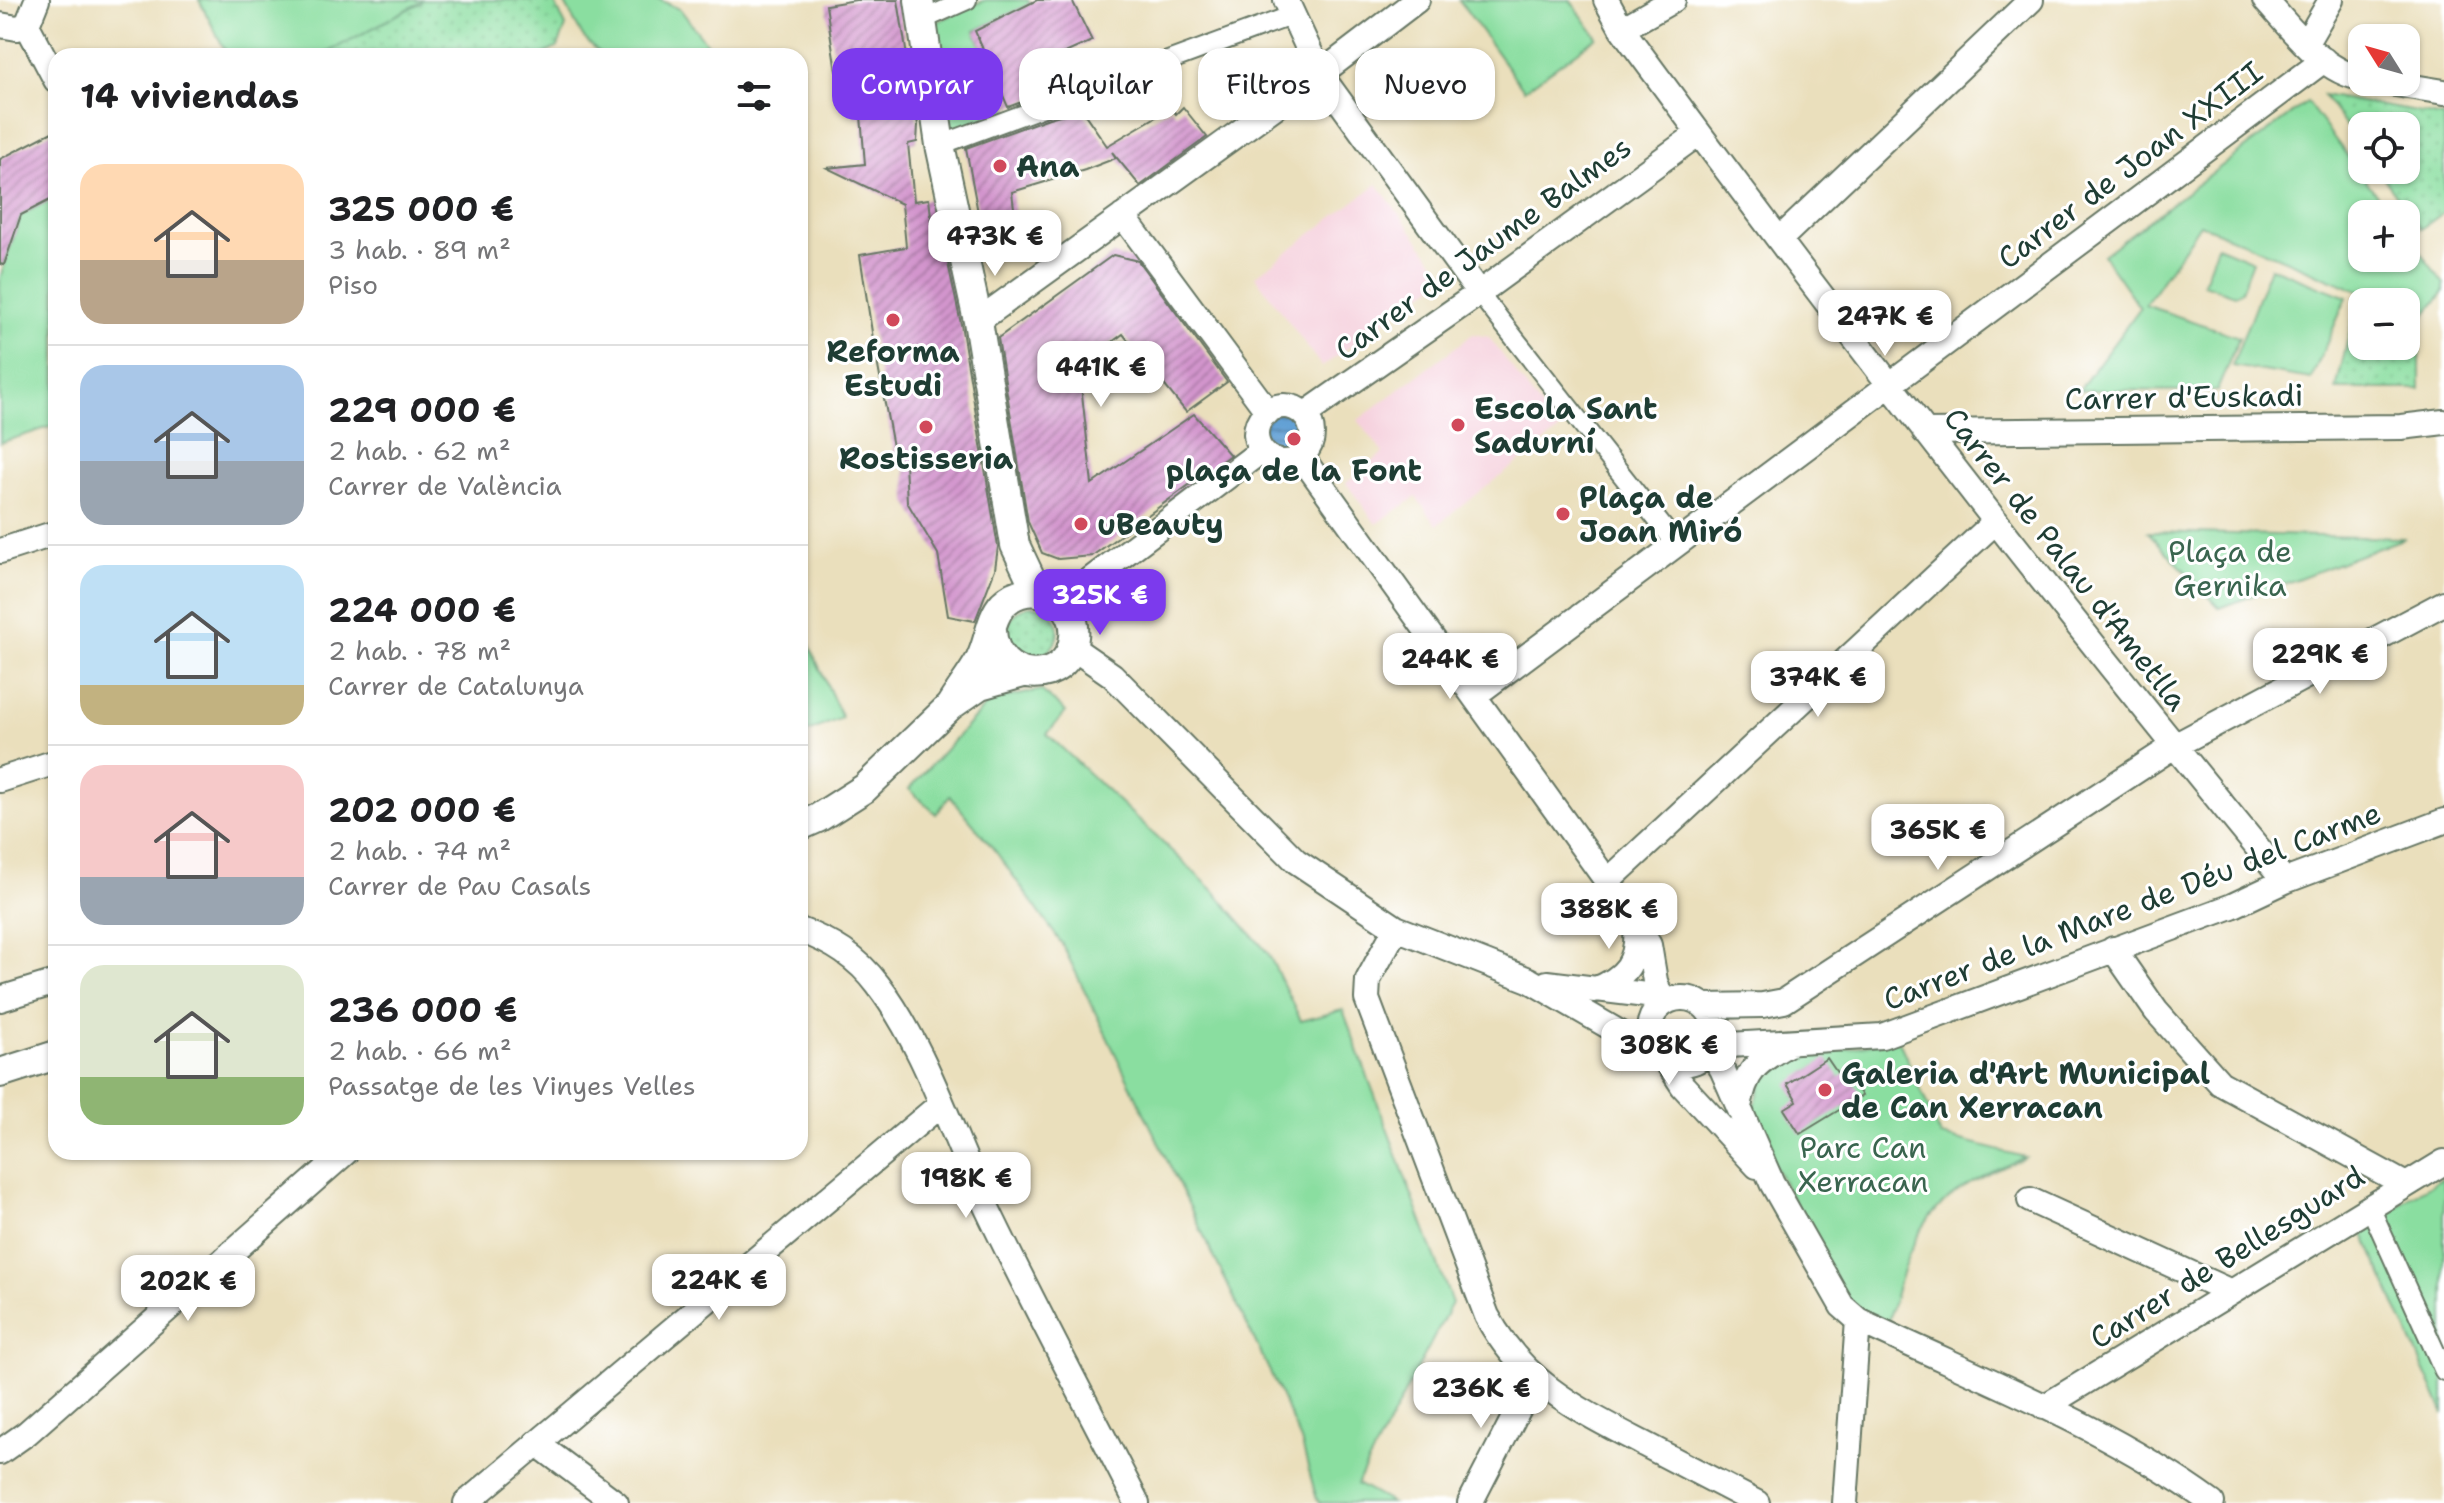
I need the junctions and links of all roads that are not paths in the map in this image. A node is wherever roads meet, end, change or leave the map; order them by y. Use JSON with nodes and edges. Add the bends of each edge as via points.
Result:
{"nodes":[{"id":1,"x":37,"y":0,"type":"edge"},
{"id":2,"x":967,"y":0,"type":"edge"},
{"id":3,"x":1417,"y":0,"type":"edge"},
{"id":4,"x":1606,"y":0,"type":"edge"},
{"id":5,"x":1673,"y":0,"type":"edge"},
{"id":6,"x":2031,"y":0,"type":"edge"},
{"id":7,"x":2265,"y":0,"type":"edge"},
{"id":8,"x":2331,"y":0,"type":"edge"},
{"id":9,"x":1290,"y":8,"type":"edge"},
{"id":10,"x":921,"y":10,"type":"edge"},
{"id":11,"x":0,"y":25,"type":"edge"},
{"id":12,"x":27,"y":25,"type":"junction"},
{"id":13,"x":1622,"y":29,"type":"junction"},
{"id":14,"x":2306,"y":43,"type":"junction"},
{"id":15,"x":1308,"y":48,"type":"edge"},
{"id":16,"x":1339,"y":60,"type":"edge"},
{"id":17,"x":2324,"y":60,"type":"junction"},
{"id":18,"x":48,"y":65,"type":"edge"},
{"id":19,"x":2348,"y":76,"type":"edge"},
{"id":20,"x":2420,"y":88,"type":"edge"},
{"id":21,"x":2444,"y":92,"type":"edge"},
{"id":22,"x":1339,"y":100,"type":"edge"},
{"id":23,"x":1256,"y":120,"type":"edge"},
{"id":24,"x":1699,"y":133,"type":"junction"},
{"id":25,"x":940,"y":145,"type":"junction"},
{"id":26,"x":1123,"y":216,"type":"junction"},
{"id":27,"x":1780,"y":239,"type":"junction"},
{"id":28,"x":1479,"y":293,"type":"junction"},
{"id":29,"x":978,"y":321,"type":"junction"},
{"id":30,"x":1889,"y":385,"type":"junction"},
{"id":31,"x":1268,"y":412,"type":"junction"},
{"id":32,"x":1304,"y":415,"type":"junction"},
{"id":33,"x":2444,"y":422,"type":"edge"},
{"id":34,"x":1925,"y":432,"type":"junction"},
{"id":35,"x":1261,"y":451,"type":"junction"},
{"id":36,"x":1301,"y":456,"type":"junction"},
{"id":37,"x":1996,"y":521,"type":"junction"},
{"id":38,"x":48,"y":536,"type":"edge"},
{"id":39,"x":1015,"y":545,"type":"junction"},
{"id":40,"x":1677,"y":545,"type":"junction"},
{"id":41,"x":0,"y":551,"type":"edge"},
{"id":42,"x":1053,"y":597,"type":"junction"},
{"id":43,"x":2444,"y":603,"type":"edge"},
{"id":44,"x":997,"y":618,"type":"junction"},
{"id":45,"x":1073,"y":648,"type":"junction"},
{"id":46,"x":1023,"y":673,"type":"junction"},
{"id":47,"x":1475,"y":695,"type":"junction"},
{"id":48,"x":946,"y":710,"type":"junction"},
{"id":49,"x":2174,"y":746,"type":"junction"},
{"id":50,"x":48,"y":765,"type":"edge"},
{"id":51,"x":0,"y":780,"type":"edge"},
{"id":52,"x":2444,"y":821,"type":"edge"},
{"id":53,"x":808,"y":822,"type":"edge"},
{"id":54,"x":1608,"y":881,"type":"junction"},
{"id":55,"x":2285,"y":881,"type":"junction"},
{"id":56,"x":1635,"y":920,"type":"junction"},
{"id":57,"x":1396,"y":928,"type":"junction"},
{"id":58,"x":808,"y":933,"type":"edge"},
{"id":59,"x":2113,"y":949,"type":"junction"},
{"id":60,"x":1529,"y":980,"type":"junction"},
{"id":61,"x":48,"y":984,"type":"edge"},
{"id":62,"x":1594,"y":990,"type":"junction"},
{"id":63,"x":0,"y":999,"type":"edge"},
{"id":64,"x":1662,"y":1004,"type":"junction"},
{"id":65,"x":1704,"y":1006,"type":"junction"},
{"id":66,"x":1792,"y":1042,"type":"junction"},
{"id":67,"x":1710,"y":1048,"type":"junction"},
{"id":68,"x":1662,"y":1057,"type":"junction"},
{"id":69,"x":48,"y":1058,"type":"edge"},
{"id":70,"x":0,"y":1073,"type":"edge"},
{"id":71,"x":941,"y":1104,"type":"junction"},
{"id":72,"x":1739,"y":1107,"type":"junction"},
{"id":73,"x":337,"y":1160,"type":"edge"},
{"id":74,"x":2444,"y":1162,"type":"edge"},
{"id":75,"x":1772,"y":1183,"type":"junction"},
{"id":76,"x":2406,"y":1185,"type":"junction"},
{"id":77,"x":2030,"y":1200,"type":"dead end"},
{"id":78,"x":2370,"y":1207,"type":"junction"},
{"id":79,"x":2231,"y":1292,"type":"junction"},
{"id":80,"x":1858,"y":1320,"type":"junction"},
{"id":81,"x":2444,"y":1371,"type":"edge"},
{"id":82,"x":1534,"y":1379,"type":"junction"},
{"id":83,"x":2044,"y":1407,"type":"junction"},
{"id":84,"x":536,"y":1443,"type":"junction"},
{"id":85,"x":0,"y":1452,"type":"edge"},
{"id":86,"x":466,"y":1503,"type":"edge"},
{"id":87,"x":616,"y":1503,"type":"edge"},
{"id":88,"x":1137,"y":1503,"type":"edge"},
{"id":89,"x":1470,"y":1503,"type":"edge"},
{"id":90,"x":1757,"y":1503,"type":"edge"},
{"id":91,"x":1845,"y":1503,"type":"edge"},
{"id":92,"x":2212,"y":1503,"type":"edge"}],
"edges":[{"from":1,"to":12,"type":"street"},
{"from":2,"to":10,"type":"street"},
{"from":3,"to":16,"type":"street"},
{"from":4,"to":13,"type":"street","name":"Carrer de Palau d'Ametlla"},
{"from":5,"to":13,"type":"street"},
{"from":6,"to":27,"type":"street"},
{"from":7,"to":14,"type":"street"},
{"from":8,"to":14,"type":"street"},
{"from":9,"to":15,"type":"street"},
{"from":9,"to":25,"type":"street"},
{"from":10,"to":25,"type":"street"},
{"from":11,"to":12,"type":"street"},
{"from":12,"to":18,"type":"street"},
{"from":13,"to":24,"type":"street","name":"Carrer de Palau d'Ametlla"},
{"from":14,"to":17,"type":"street"},
{"from":17,"to":19,"type":"street"},
{"from":17,"to":30,"type":"street","name":"Carrer de Joan XXIII"},
{"from":20,"to":21,"type":"street"},
{"from":22,"to":28,"type":"street"},
{"from":23,"to":26,"type":"street"},
{"from":24,"to":27,"type":"street","name":"Carrer de Palau d'Ametlla"},
{"from":24,"to":28,"type":"street","name":"Carrer de Jaume Balmes"},
{"from":25,"to":29,"type":"street"},
{"from":26,"to":29,"type":"street"},
{"from":26,"to":31,"type":"street"},
{"from":27,"to":30,"type":"street","name":"Carrer de Palau d'Ametlla"},
{"from":28,"to":32,"type":"street","name":"Carrer de Jaume Balmes"},
{"from":28,"to":40,"type":"street"},
{"from":29,"to":39,"type":"street"},
{"from":30,"to":34,"type":"street","name":"Carrer de Palau d'Ametlla"},
{"from":30,"to":40,"type":"street","name":"Carrer de Joan XXIII"},
{"from":31,"to":32,"type":"street","via":[[1284,406]]},
{"from":31,"to":35,"type":"street","via":[[1256,429]]},
{"from":32,"to":36,"type":"street","via":[[1311,436]]},
{"from":33,"to":34,"type":"street","name":"Carrer d'Euskadi","via":[[2401,427]]},
{"from":34,"to":37,"type":"street","name":"Carrer de Palau d'Ametlla"},
{"from":35,"to":36,"type":"street","via":[[1284,462]]},
{"from":35,"to":42,"type":"street"},
{"from":36,"to":47,"type":"street"},
{"from":37,"to":49,"type":"street","name":"Carrer de Palau d'Ametlla"},
{"from":37,"to":54,"type":"street"},
{"from":38,"to":41,"type":"street"},
{"from":39,"to":42,"type":"street","via":[[1031,579]]},
{"from":39,"to":44,"type":"street","via":[[1014,578]]},
{"from":40,"to":47,"type":"street","name":"Carrer de Joan XXIII"},
{"from":42,"to":44,"type":"street","via":[[1019,593]]},
{"from":42,"to":45,"type":"street","via":[[1072,616]]},
{"from":43,"to":49,"type":"street"},
{"from":44,"to":46,"type":"street","via":[[994,648]]},
{"from":44,"to":48,"type":"street","via":[[980,659]]},
{"from":45,"to":46,"type":"street","via":[[1049,672]]},
{"from":45,"to":57,"type":"street","via":[[1112,675],[1296,861]]},
{"from":46,"to":48,"type":"street","via":[[980,685]]},
{"from":47,"to":54,"type":"street"},
{"from":48,"to":53,"type":"street","via":[[843,804]]},
{"from":49,"to":55,"type":"street","name":"Carrer de Palau d'Ametlla"},
{"from":49,"to":65,"type":"street","via":[[1784,1001]]},
{"from":50,"to":51,"type":"street"},
{"from":52,"to":55,"type":"street","name":"Carrer de la Mare de Déu del Carme"},
{"from":54,"to":56,"type":"street"},
{"from":55,"to":59,"type":"street","name":"Carrer de la Mare de Déu del Carme"},
{"from":56,"to":62,"type":"street","via":[[1637,950],[1632,960],[1622,975]]},
{"from":56,"to":64,"type":"street","via":[[1649,945]]},
{"from":57,"to":60,"type":"street"},
{"from":57,"to":82,"type":"street","via":[[1368,980],[1367,999],[1487,1316]]},
{"from":58,"to":71,"type":"street","via":[[856,959],[879,986]]},
{"from":59,"to":66,"type":"street","name":"Carrer de la Mare de Déu del Carme","via":[[1882,1036]]},
{"from":59,"to":76,"type":"street","via":[[2156,1011],[2220,1083]]},
{"from":60,"to":62,"type":"street"},
{"from":60,"to":68,"type":"street"},
{"from":61,"to":63,"type":"street"},
{"from":62,"to":64,"type":"street","via":[[1646,995]]},
{"from":64,"to":65,"type":"street","via":[[1687,998]]},
{"from":64,"to":68,"type":"street","via":[[1648,1031]]},
{"from":65,"to":67,"type":"street","via":[[1715,1024]]},
{"from":66,"to":67,"type":"street","name":"Carrer de la Mare de Déu del Carme"},
{"from":66,"to":72,"type":"street","name":"Carrer de la Mare de Déu del Carme","via":[[1749,1072]]},
{"from":67,"to":68,"type":"street","via":[[1693,1063],[1674,1064]]},
{"from":67,"to":72,"type":"street"},
{"from":68,"to":75,"type":"street"},
{"from":69,"to":70,"type":"street"},
{"from":71,"to":84,"type":"street"},
{"from":71,"to":88,"type":"street","via":[[984,1203]]},
{"from":72,"to":75,"type":"street"},
{"from":73,"to":85,"type":"street"},
{"from":74,"to":76,"type":"street","name":"Carrer de Bellesguard"},
{"from":75,"to":80,"type":"street","via":[[1842,1306]]},
{"from":76,"to":78,"type":"street","name":"Carrer de Bellesguard"},
{"from":77,"to":79,"type":"street"},
{"from":78,"to":79,"type":"street","name":"Carrer de Bellesguard"},
{"from":78,"to":81,"type":"street"},
{"from":79,"to":83,"type":"street","name":"Carrer de Bellesguard"},
{"from":80,"to":83,"type":"street"},
{"from":80,"to":91,"type":"street"},
{"from":82,"to":89,"type":"street"},
{"from":82,"to":90,"type":"street","via":[[1586,1414]]},
{"from":83,"to":92,"type":"street"},
{"from":84,"to":86,"type":"street"},
{"from":84,"to":87,"type":"street"}]}
